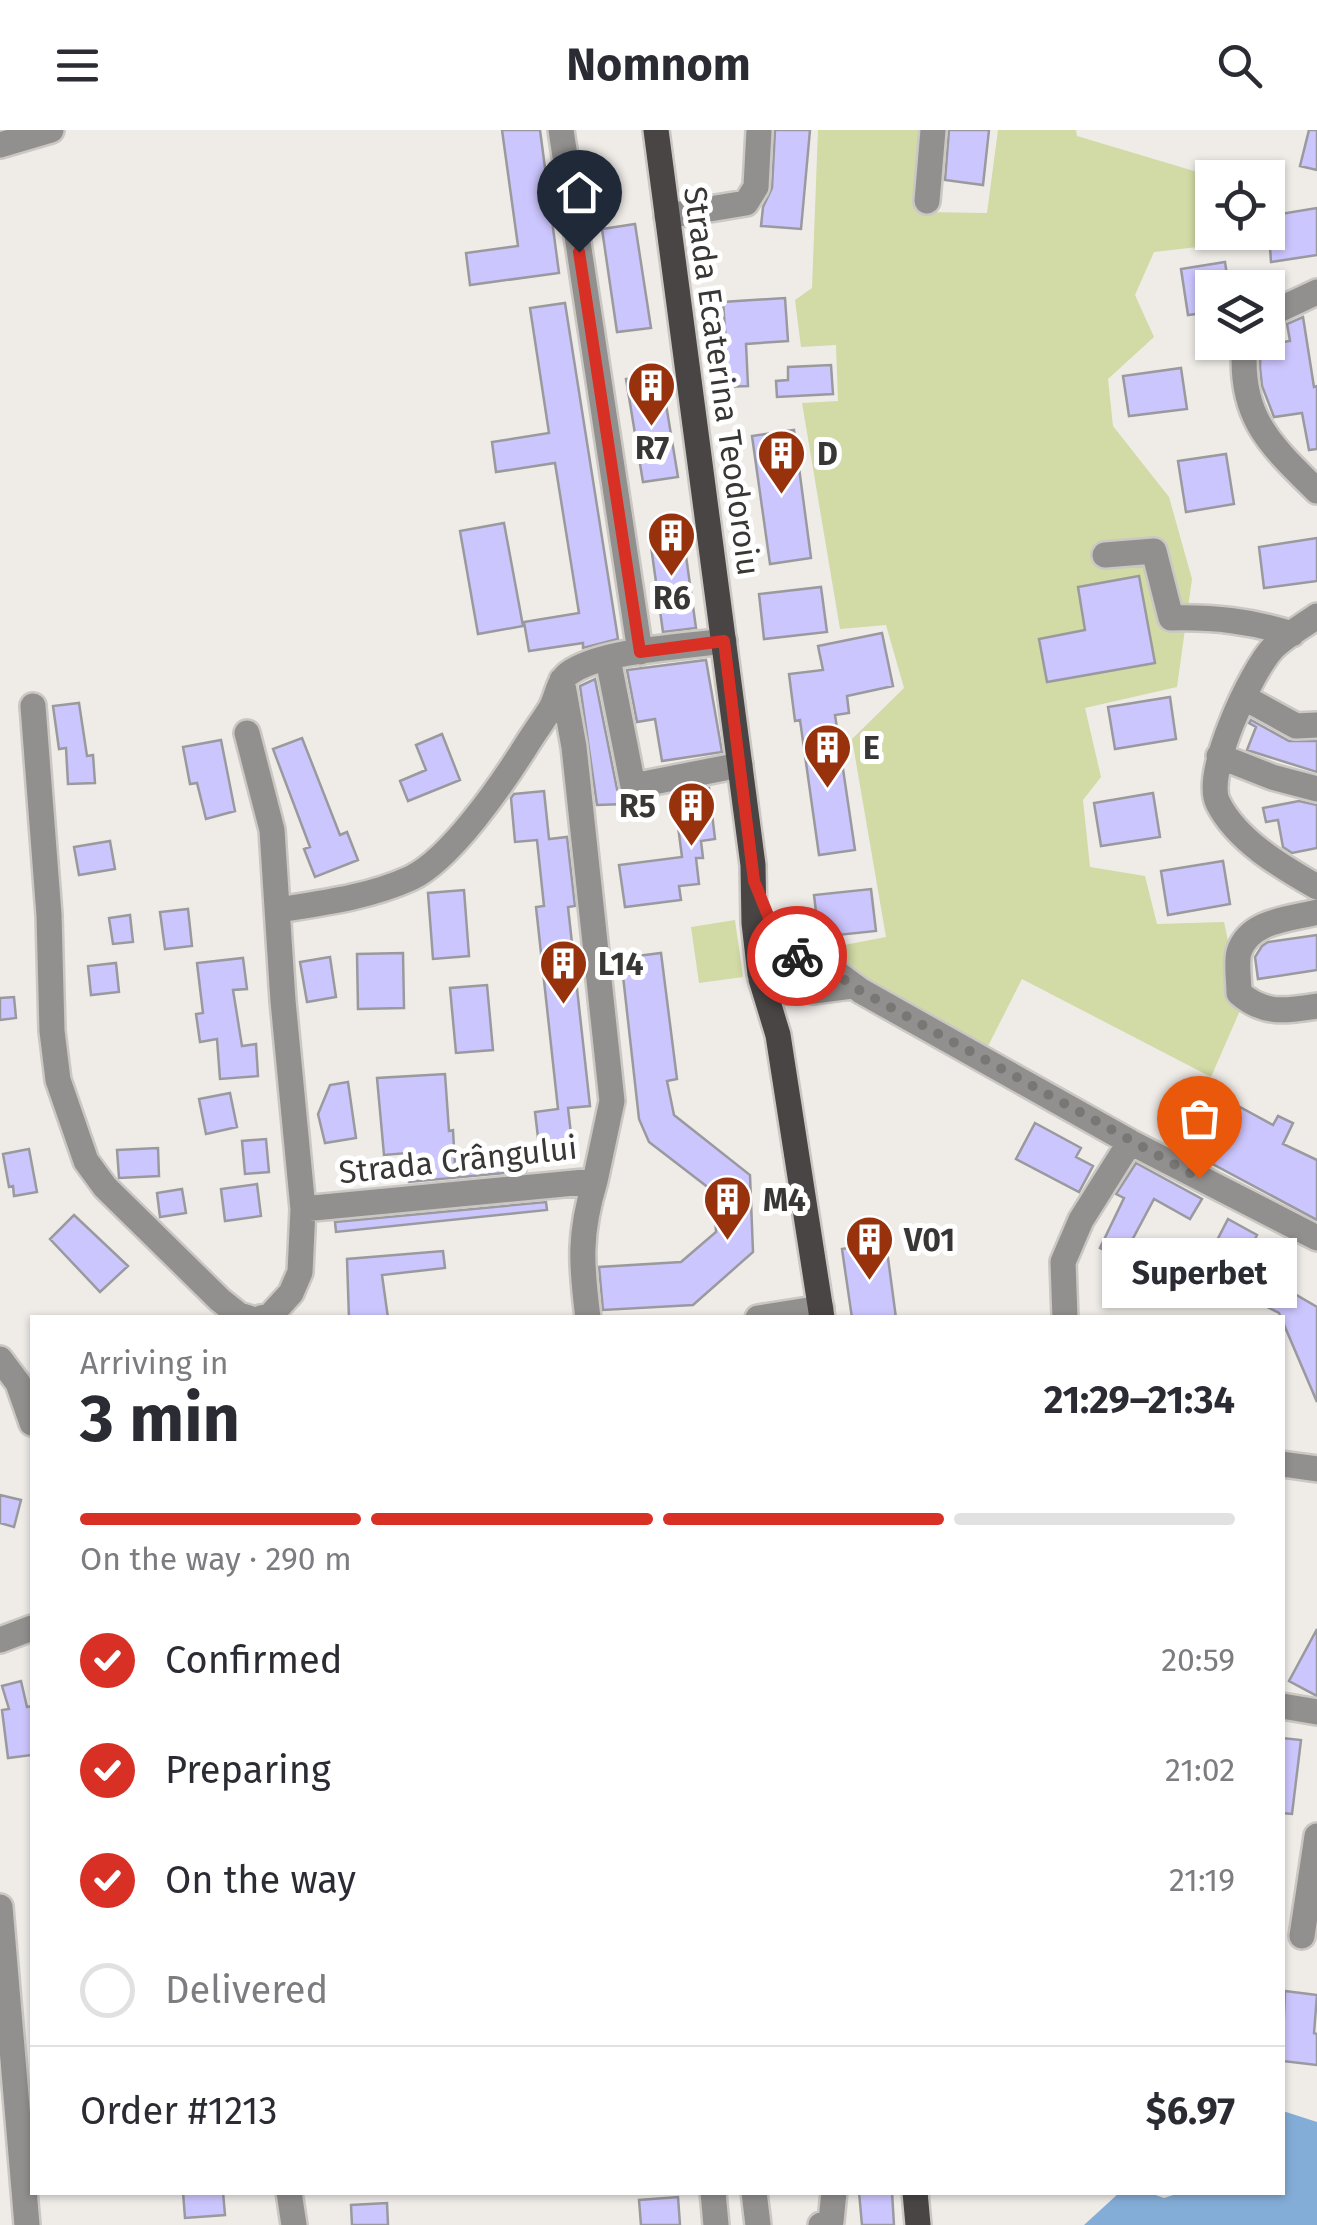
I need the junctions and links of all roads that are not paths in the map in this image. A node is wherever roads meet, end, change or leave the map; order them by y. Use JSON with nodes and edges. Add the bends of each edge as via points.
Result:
{"nodes":[{"id":1,"x":51,"y":130,"type":"edge"},
{"id":2,"x":561,"y":130,"type":"edge"},
{"id":3,"x":656,"y":130,"type":"edge"},
{"id":4,"x":760,"y":130,"type":"edge"},
{"id":5,"x":933,"y":130,"type":"edge"},
{"id":6,"x":0,"y":145,"type":"edge"},
{"id":7,"x":928,"y":201,"type":"dead end"},
{"id":8,"x":668,"y":216,"type":"junction"},
{"id":9,"x":1317,"y":292,"type":"edge"},
{"id":10,"x":1285,"y":307,"type":"edge"},
{"id":11,"x":1243,"y":360,"type":"edge"},
{"id":12,"x":1317,"y":491,"type":"edge"},
{"id":13,"x":1105,"y":555,"type":"dead end"},
{"id":14,"x":1317,"y":616,"type":"edge"},
{"id":15,"x":1292,"y":634,"type":"junction"},
{"id":16,"x":724,"y":641,"type":"junction"},
{"id":17,"x":640,"y":652,"type":"junction"},
{"id":18,"x":608,"y":660,"type":"junction"},
{"id":19,"x":562,"y":680,"type":"junction"},
{"id":20,"x":1245,"y":698,"type":"junction"},
{"id":21,"x":33,"y":706,"type":"dead end"},
{"id":22,"x":1317,"y":726,"type":"edge"},
{"id":23,"x":247,"y":733,"type":"dead end"},
{"id":24,"x":1218,"y":756,"type":"junction"},
{"id":25,"x":740,"y":765,"type":"junction"},
{"id":26,"x":1317,"y":789,"type":"edge"},
{"id":27,"x":754,"y":881,"type":"junction"},
{"id":28,"x":1317,"y":887,"type":"edge"},
{"id":29,"x":278,"y":910,"type":"junction"},
{"id":30,"x":1317,"y":912,"type":"edge"},
{"id":31,"x":793,"y":954,"type":"junction"},
{"id":32,"x":761,"y":972,"type":"junction"},
{"id":33,"x":852,"y":986,"type":"junction"},
{"id":34,"x":793,"y":989,"type":"junction"},
{"id":35,"x":1317,"y":1006,"type":"edge"},
{"id":36,"x":778,"y":1035,"type":"junction"},
{"id":37,"x":1130,"y":1142,"type":"junction"},
{"id":38,"x":595,"y":1181,"type":"junction"},
{"id":39,"x":303,"y":1209,"type":"junction"},
{"id":40,"x":1317,"y":1238,"type":"edge"},
{"id":41,"x":821,"y":1313,"type":"edge"},
{"id":42,"x":239,"y":1315,"type":"edge"},
{"id":43,"x":271,"y":1315,"type":"edge"},
{"id":44,"x":588,"y":1315,"type":"edge"},
{"id":45,"x":796,"y":1315,"type":"edge"},
{"id":46,"x":1066,"y":1315,"type":"edge"},
{"id":47,"x":0,"y":1359,"type":"edge"},
{"id":48,"x":30,"y":1418,"type":"edge"},
{"id":49,"x":1285,"y":1464,"type":"edge"},
{"id":50,"x":1317,"y":1469,"type":"edge"},
{"id":51,"x":30,"y":1629,"type":"edge"},
{"id":52,"x":0,"y":1640,"type":"edge"},
{"id":53,"x":1285,"y":1707,"type":"edge"},
{"id":54,"x":1317,"y":1712,"type":"edge"},
{"id":55,"x":1317,"y":1836,"type":"edge"},
{"id":56,"x":0,"y":1907,"type":"edge"},
{"id":57,"x":1300,"y":1935,"type":"edge"},
{"id":58,"x":22,"y":2032,"type":"edge"},
{"id":59,"x":290,"y":2195,"type":"edge"},
{"id":60,"x":713,"y":2195,"type":"edge"},
{"id":61,"x":754,"y":2195,"type":"edge"},
{"id":62,"x":834,"y":2195,"type":"edge"},
{"id":63,"x":915,"y":2195,"type":"edge"},
{"id":64,"x":27,"y":2225,"type":"edge"},
{"id":65,"x":294,"y":2225,"type":"edge"},
{"id":66,"x":716,"y":2225,"type":"edge"},
{"id":67,"x":758,"y":2225,"type":"edge"},
{"id":68,"x":820,"y":2225,"type":"edge"},
{"id":69,"x":918,"y":2225,"type":"edge"}],
"edges":[{"from":1,"to":6,"type":"street"},
{"from":2,"to":17,"type":"street"},
{"from":3,"to":8,"type":"main road","name":"Strada Ecaterina Teodoroiu"},
{"from":4,"to":8,"type":"street","via":[[756,187],[746,202]]},
{"from":5,"to":7,"type":"street"},
{"from":8,"to":16,"type":"main road","name":"Strada Ecaterina Teodoroiu"},
{"from":9,"to":10,"type":"street"},
{"from":11,"to":12,"type":"street","via":[[1249,407]]},
{"from":13,"to":15,"type":"street","via":[[1154,552],[1171,618],[1258,623]]},
{"from":14,"to":15,"type":"street"},
{"from":15,"to":20,"type":"street","via":[[1272,649]]},
{"from":16,"to":17,"type":"street"},
{"from":16,"to":25,"type":"main road","name":"Strada Ecaterina Teodoroiu"},
{"from":17,"to":18,"type":"street"},
{"from":18,"to":19,"type":"street"},
{"from":18,"to":25,"type":"street","via":[[633,786]]},
{"from":19,"to":29,"type":"street","via":[[512,767],[434,862],[374,891]]},
{"from":19,"to":38,"type":"street","name":"Strada Crângului","via":[[612,1100]]},
{"from":20,"to":22,"type":"street","via":[[1296,726]]},
{"from":20,"to":24,"type":"street"},
{"from":21,"to":42,"type":"street","via":[[58,1080],[86,1161],[106,1187]]},
{"from":23,"to":29,"type":"street","via":[[272,830]]},
{"from":24,"to":26,"type":"street"},
{"from":24,"to":28,"type":"street","via":[[1216,802],[1248,840]]},
{"from":25,"to":27,"type":"main road","name":"Strada Ecaterina Teodoroiu"},
{"from":27,"to":31,"type":"main road","name":"Strada Ecaterina Teodoroiu","via":[[774,930]]},
{"from":27,"to":32,"type":"main road","name":"Strada Ecaterina Teodoroiu"},
{"from":29,"to":39,"type":"street"},
{"from":30,"to":35,"type":"street","via":[[1270,922],[1239,952],[1239,993],[1254,1006],[1279,1012]]},
{"from":31,"to":32,"type":"main road","via":[[773,952]]},
{"from":31,"to":33,"type":"street","via":[[830,968]]},
{"from":31,"to":34,"type":"main road","via":[[802,976]]},
{"from":32,"to":34,"type":"main road","via":[[770,990]]},
{"from":32,"to":36,"type":"main road"},
{"from":33,"to":34,"type":"street"},
{"from":33,"to":37,"type":"street"},
{"from":34,"to":36,"type":"main road"},
{"from":36,"to":41,"type":"main road"},
{"from":37,"to":40,"type":"street"},
{"from":37,"to":46,"type":"street","via":[[1081,1220],[1064,1262]]},
{"from":38,"to":39,"type":"street","name":"Strada Crângului"},
{"from":38,"to":44,"type":"street","via":[[580,1255]]},
{"from":39,"to":43,"type":"street","via":[[300,1272]]},
{"from":41,"to":45,"type":"street"},
{"from":47,"to":48,"type":"street","via":[[18,1383]]},
{"from":49,"to":50,"type":"street"},
{"from":51,"to":52,"type":"street"},
{"from":53,"to":54,"type":"street"},
{"from":55,"to":57,"type":"street"},
{"from":56,"to":58,"type":"street"},
{"from":58,"to":64,"type":"street"},
{"from":59,"to":65,"type":"street"},
{"from":60,"to":66,"type":"street"},
{"from":61,"to":67,"type":"street"},
{"from":62,"to":68,"type":"street","via":[[831,2221]]},
{"from":63,"to":69,"type":"main road"}]}
